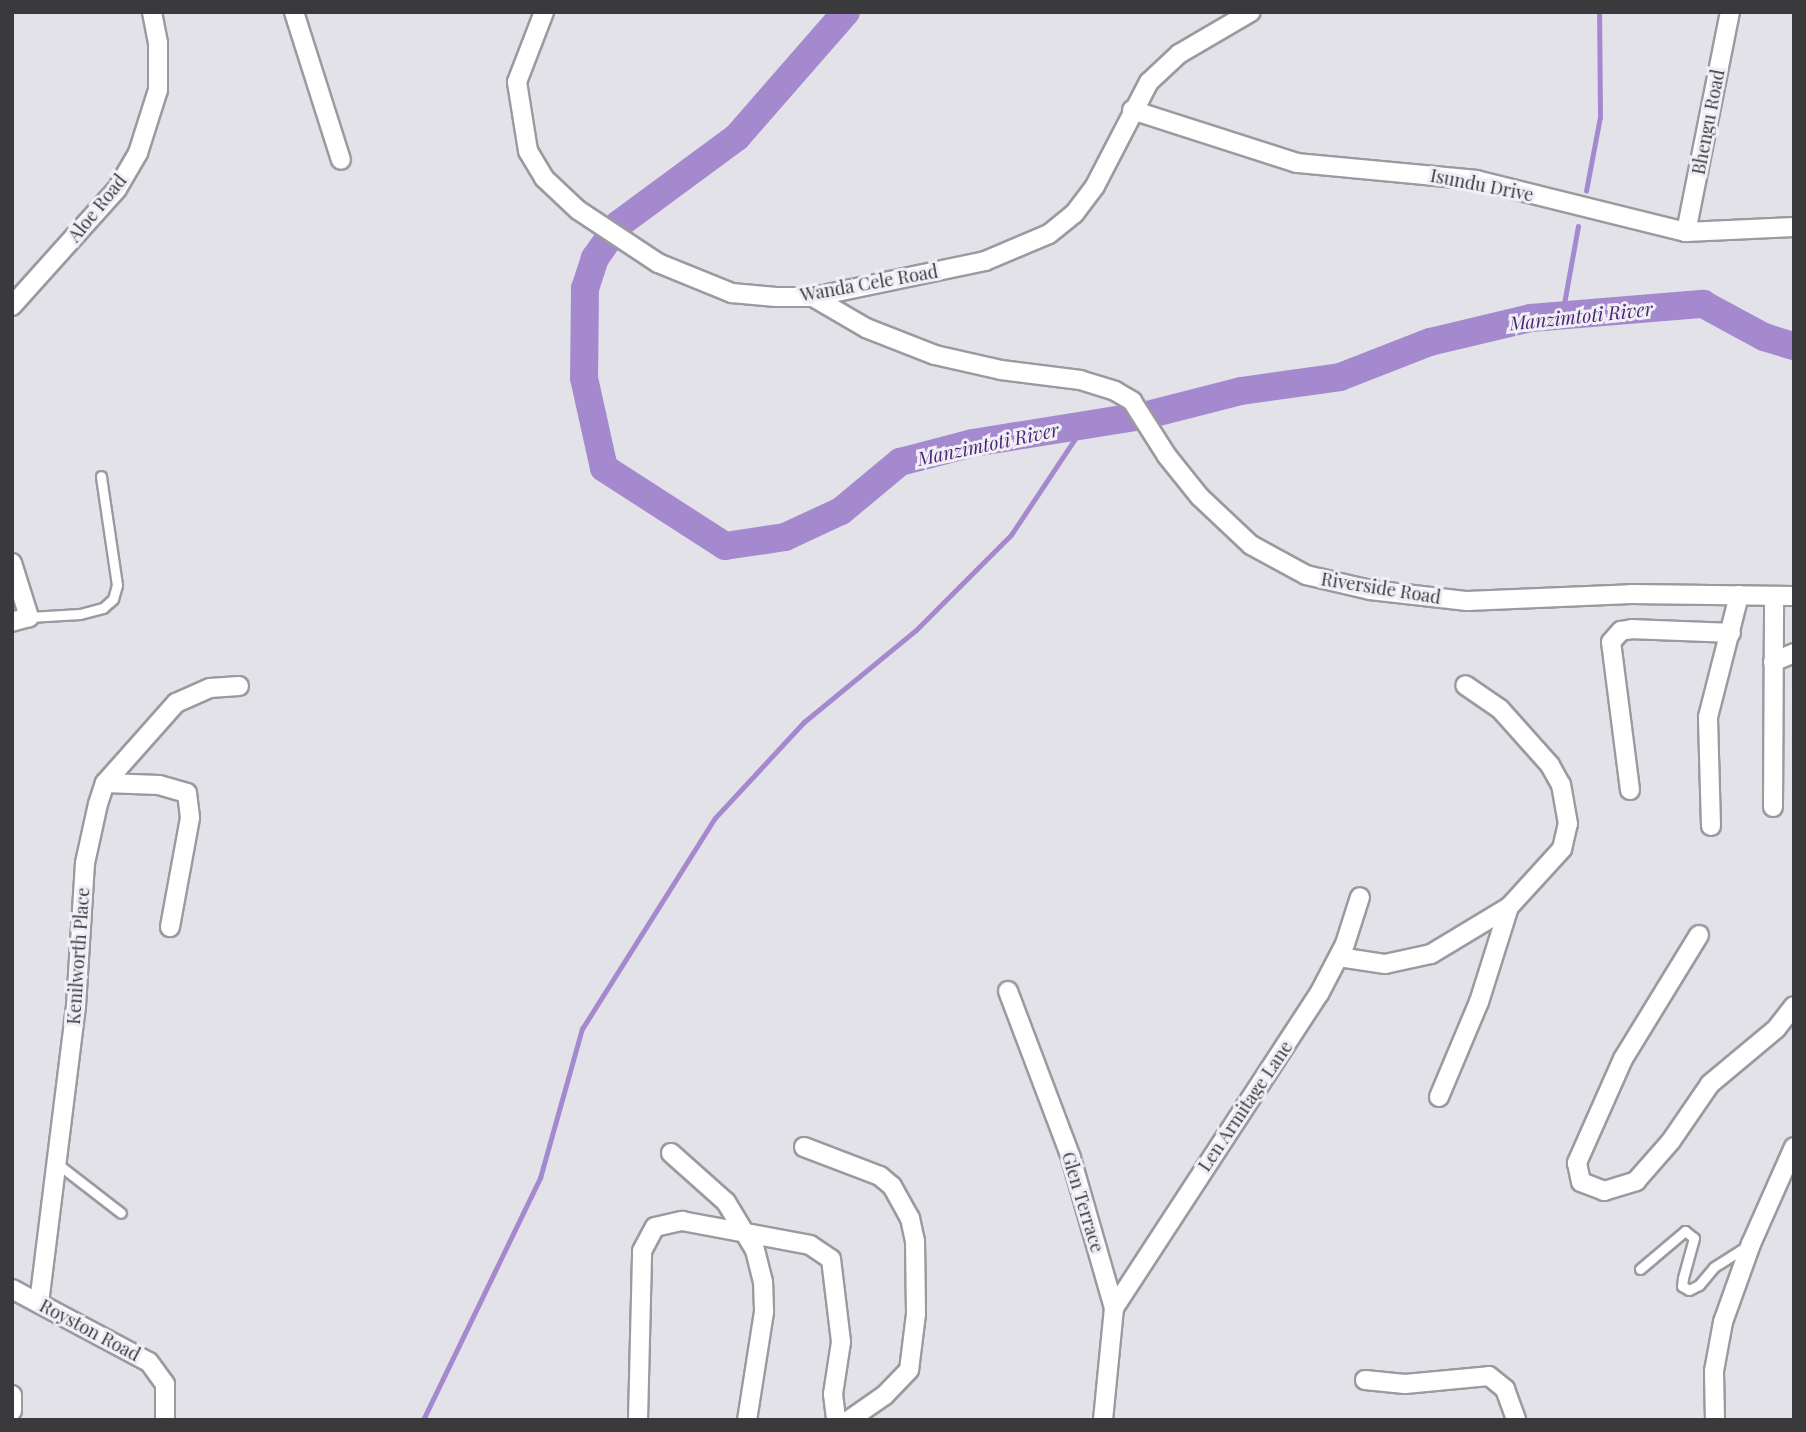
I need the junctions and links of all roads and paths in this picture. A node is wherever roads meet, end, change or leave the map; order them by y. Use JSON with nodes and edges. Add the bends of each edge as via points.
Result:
{"nodes":[{"id":1,"x":152,"y":12,"type":"edge"},
{"id":2,"x":294,"y":12,"type":"edge"},
{"id":3,"x":544,"y":12,"type":"edge"},
{"id":4,"x":1251,"y":12,"type":"edge"},
{"id":5,"x":1730,"y":12,"type":"edge"},
{"id":6,"x":1132,"y":110,"type":"junction"},
{"id":7,"x":341,"y":160,"type":"dead end"},
{"id":8,"x":1794,"y":227,"type":"edge"},
{"id":9,"x":1686,"y":232,"type":"junction"},
{"id":10,"x":813,"y":297,"type":"junction"},
{"id":11,"x":12,"y":306,"type":"edge"},
{"id":12,"x":102,"y":476,"type":"dead end"},
{"id":13,"x":12,"y":563,"type":"edge"},
{"id":14,"x":1739,"y":595,"type":"junction"},
{"id":15,"x":1774,"y":596,"type":"junction"},
{"id":16,"x":1794,"y":596,"type":"edge"},
{"id":17,"x":20,"y":620,"type":"edge"},
{"id":18,"x":1731,"y":633,"type":"junction"},
{"id":19,"x":1794,"y":653,"type":"edge"},
{"id":20,"x":1773,"y":662,"type":"junction"},
{"id":21,"x":1465,"y":685,"type":"dead end"},
{"id":22,"x":239,"y":686,"type":"dead end"},
{"id":23,"x":105,"y":782,"type":"junction"},
{"id":24,"x":1630,"y":790,"type":"dead end"},
{"id":25,"x":1773,"y":807,"type":"dead end"},
{"id":26,"x":1711,"y":826,"type":"dead end"},
{"id":27,"x":1360,"y":897,"type":"dead end"},
{"id":28,"x":1509,"y":906,"type":"junction"},
{"id":29,"x":170,"y":927,"type":"dead end"},
{"id":30,"x":1699,"y":935,"type":"dead end"},
{"id":31,"x":1339,"y":957,"type":"junction"},
{"id":32,"x":1009,"y":991,"type":"dead end"},
{"id":33,"x":1794,"y":1006,"type":"edge"},
{"id":34,"x":1438,"y":1097,"type":"dead end"},
{"id":35,"x":804,"y":1147,"type":"dead end"},
{"id":36,"x":1793,"y":1151,"type":"edge"},
{"id":37,"x":671,"y":1153,"type":"dead end"},
{"id":38,"x":59,"y":1165,"type":"junction"},
{"id":39,"x":121,"y":1213,"type":"dead end"},
{"id":40,"x":748,"y":1234,"type":"junction"},
{"id":41,"x":1751,"y":1244,"type":"junction"},
{"id":42,"x":1640,"y":1269,"type":"dead end"},
{"id":43,"x":12,"y":1289,"type":"edge"},
{"id":44,"x":39,"y":1303,"type":"junction"},
{"id":45,"x":1114,"y":1308,"type":"junction"},
{"id":46,"x":1365,"y":1380,"type":"dead end"},
{"id":47,"x":12,"y":1395,"type":"edge"},
{"id":48,"x":12,"y":1411,"type":"edge"},
{"id":49,"x":165,"y":1420,"type":"edge"},
{"id":50,"x":638,"y":1420,"type":"edge"},
{"id":51,"x":747,"y":1420,"type":"edge"},
{"id":52,"x":836,"y":1420,"type":"edge"},
{"id":53,"x":849,"y":1420,"type":"edge"},
{"id":54,"x":1103,"y":1420,"type":"edge"},
{"id":55,"x":1516,"y":1420,"type":"edge"},
{"id":56,"x":1715,"y":1420,"type":"edge"}],
"edges":[{"from":1,"to":11,"type":"street","name":"Aloe Road","via":[[158,43],[158,90],[138,153],[117,189]]},
{"from":2,"to":7,"type":"street"},
{"from":3,"to":10,"type":"street","name":"Wanda Cele Road","via":[[517,82],[527,151],[544,178],[578,210],[658,263],[732,293]]},
{"from":4,"to":6,"type":"street","name":"Wanda Cele Road","via":[[1179,54],[1149,82]]},
{"from":5,"to":9,"type":"street","name":"Bhengu Road"},
{"from":6,"to":9,"type":"street","name":"Isundu Drive","via":[[1297,163],[1476,180]]},
{"from":6,"to":10,"type":"street","name":"Wanda Cele Road","via":[[1095,186],[1074,214],[1049,234],[985,261]]},
{"from":8,"to":9,"type":"street","name":"Isundu Drive"},
{"from":10,"to":14,"type":"street","name":"Riverside Road","via":[[866,328],[935,355],[1001,370],[1080,380],[1115,391],[1132,401],[1200,497],[1251,545],[1306,575],[1370,590],[1467,601]]},
{"from":12,"to":17,"type":"lane","via":[[117,584],[113,599],[103,608],[80,614]]},
{"from":13,"to":17,"type":"street"},
{"from":14,"to":15,"type":"street","name":"Riverside Road"},
{"from":14,"to":18,"type":"street"},
{"from":15,"to":16,"type":"street","name":"Riverside Road"},
{"from":15,"to":20,"type":"street"},
{"from":18,"to":24,"type":"street","via":[[1632,629],[1621,631],[1611,642]]},
{"from":18,"to":26,"type":"street","via":[[1719,663],[1708,717]]},
{"from":19,"to":20,"type":"street"},
{"from":20,"to":25,"type":"street"},
{"from":21,"to":28,"type":"street","via":[[1500,709],[1549,765],[1565,804],[1568,824],[1562,849]]},
{"from":22,"to":23,"type":"street","name":"Kenilworth Place","via":[[211,688],[176,703]]},
{"from":23,"to":29,"type":"street","via":[[169,786],[187,793],[190,818]]},
{"from":23,"to":38,"type":"street","name":"Kenilworth Place","via":[[85,863]]},
{"from":27,"to":31,"type":"street","name":"Len Armitage Lane"},
{"from":28,"to":31,"type":"street","via":[[1410,962],[1365,964]]},
{"from":28,"to":34,"type":"street","via":[[1479,1002]]},
{"from":30,"to":33,"type":"street","via":[[1623,1059],[1577,1163],[1581,1182],[1604,1191],[1636,1181],[1671,1141],[1710,1084],[1776,1029]]},
{"from":31,"to":45,"type":"street","name":"Len Armitage Lane"},
{"from":32,"to":45,"type":"street","name":"Glen Terrace","via":[[1075,1171]]},
{"from":35,"to":53,"type":"street","via":[[880,1176],[892,1185],[910,1218],[915,1241],[916,1314],[909,1370],[886,1395]]},
{"from":36,"to":41,"type":"street"},
{"from":37,"to":40,"type":"street","via":[[704,1178]]},
{"from":38,"to":39,"type":"lane"},
{"from":38,"to":44,"type":"street","name":"Kenilworth Place"},
{"from":40,"to":50,"type":"street","via":[[682,1221],[666,1222],[648,1236],[638,1288]]},
{"from":40,"to":51,"type":"street","via":[[763,1281],[764,1312]]},
{"from":40,"to":52,"type":"street","via":[[810,1245],[831,1259],[841,1342],[833,1394]]},
{"from":41,"to":42,"type":"lane","via":[[1714,1267],[1689,1290],[1682,1286],[1694,1238],[1685,1231]]},
{"from":41,"to":56,"type":"street","via":[[1723,1322],[1714,1371]]},
{"from":43,"to":44,"type":"street","name":"Royston Road"},
{"from":44,"to":49,"type":"street","name":"Royston Road","via":[[159,1371],[165,1384]]},
{"from":45,"to":54,"type":"street","name":"Glen Terrace"},
{"from":46,"to":55,"type":"street","via":[[1385,1384],[1497,1379]]},
{"from":47,"to":48,"type":"street"}]}
